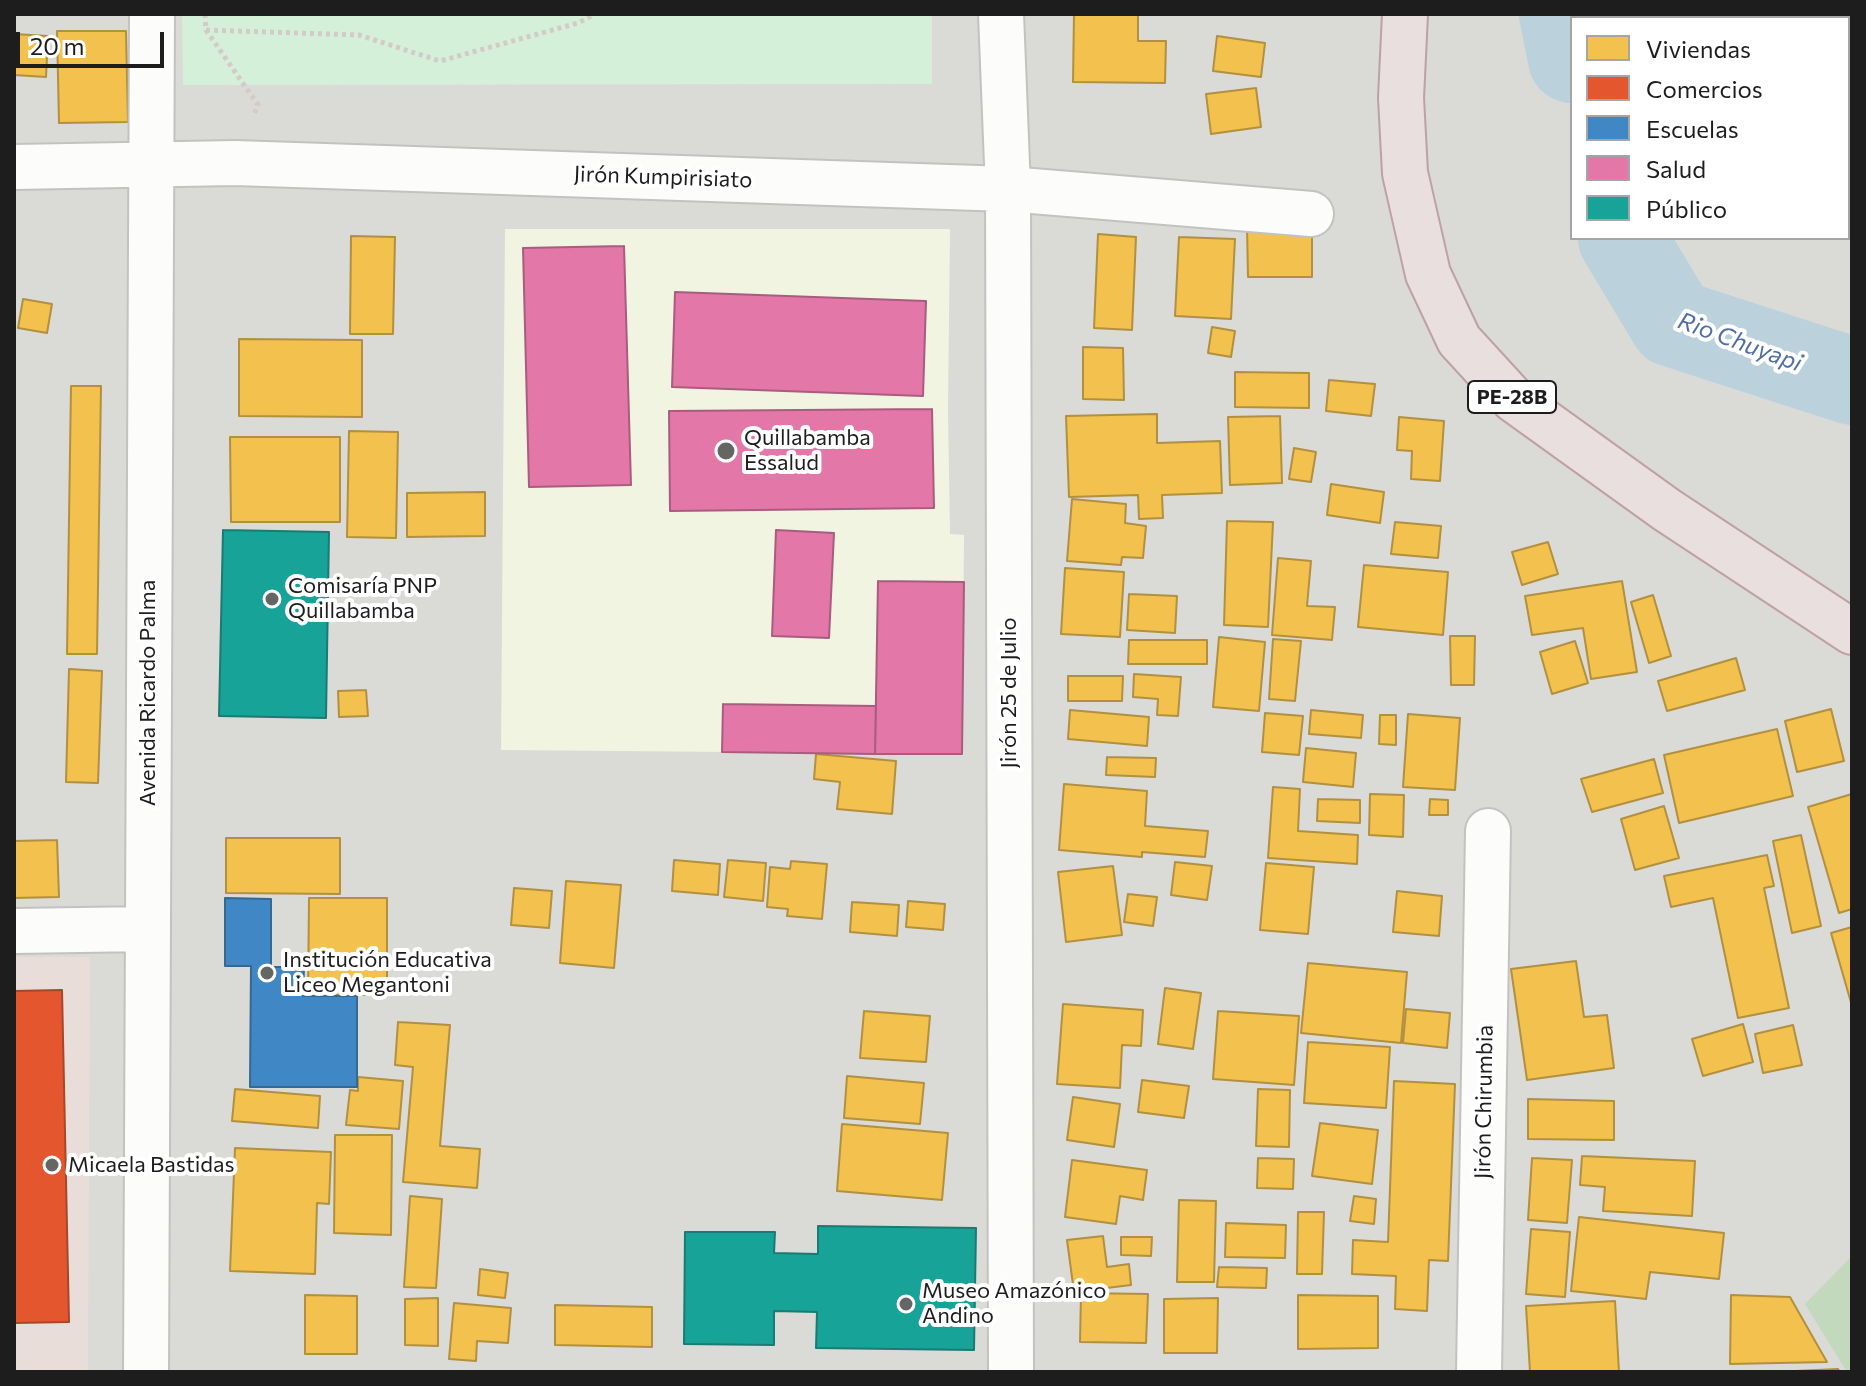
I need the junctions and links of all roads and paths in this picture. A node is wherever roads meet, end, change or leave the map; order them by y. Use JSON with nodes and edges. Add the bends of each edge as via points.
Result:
{"nodes":[{"id":1,"x":152,"y":14,"type":"edge"},
{"id":2,"x":205,"y":14,"type":"edge"},
{"id":3,"x":595,"y":14,"type":"edge"},
{"id":4,"x":1001,"y":14,"type":"edge"},
{"id":5,"x":1405,"y":14,"type":"edge"},
{"id":6,"x":206,"y":30,"type":"junction"},
{"id":7,"x":235,"y":163,"type":"junction"},
{"id":8,"x":152,"y":164,"type":"junction"},
{"id":9,"x":14,"y":167,"type":"edge"},
{"id":10,"x":1008,"y":189,"type":"junction"},
{"id":11,"x":1311,"y":214,"type":"dead end"},
{"id":12,"x":1852,"y":632,"type":"edge"},
{"id":13,"x":1488,"y":831,"type":"dead end"},
{"id":14,"x":146,"y":929,"type":"junction"},
{"id":15,"x":14,"y":931,"type":"edge"},
{"id":16,"x":146,"y":1372,"type":"edge"},
{"id":17,"x":1011,"y":1372,"type":"edge"},
{"id":18,"x":1479,"y":1372,"type":"edge"}],
"edges":[{"from":1,"to":8,"type":"street","name":"Avenida Ricardo Palma"},
{"from":2,"to":6,"type":"path"},
{"from":3,"to":6,"type":"path","via":[[440,61],[359,35]]},
{"from":4,"to":10,"type":"street","name":"Jirón 25 de Julio"},
{"from":5,"to":12,"type":"highway","number":"PE-28B","via":[[1405,173],[1428,274],[1459,340],[1514,400],[1667,510]]},
{"from":6,"to":7,"type":"path","via":[[258,105]]},
{"from":7,"to":8,"type":"street","name":"Jirón Kumpirisiato"},
{"from":7,"to":10,"type":"street","name":"Jirón Kumpirisiato"},
{"from":8,"to":9,"type":"street","name":"Jirón Kumpirisiato"},
{"from":8,"to":14,"type":"street","name":"Avenida Ricardo Palma"},
{"from":10,"to":11,"type":"street","name":"Jirón Kumpirisiato"},
{"from":10,"to":17,"type":"street","name":"Jirón 25 de Julio"},
{"from":13,"to":18,"type":"street","name":"Jirón Chirumbia"},
{"from":14,"to":15,"type":"street"},
{"from":14,"to":16,"type":"street","name":"Avenida Ricardo Palma"}]}
